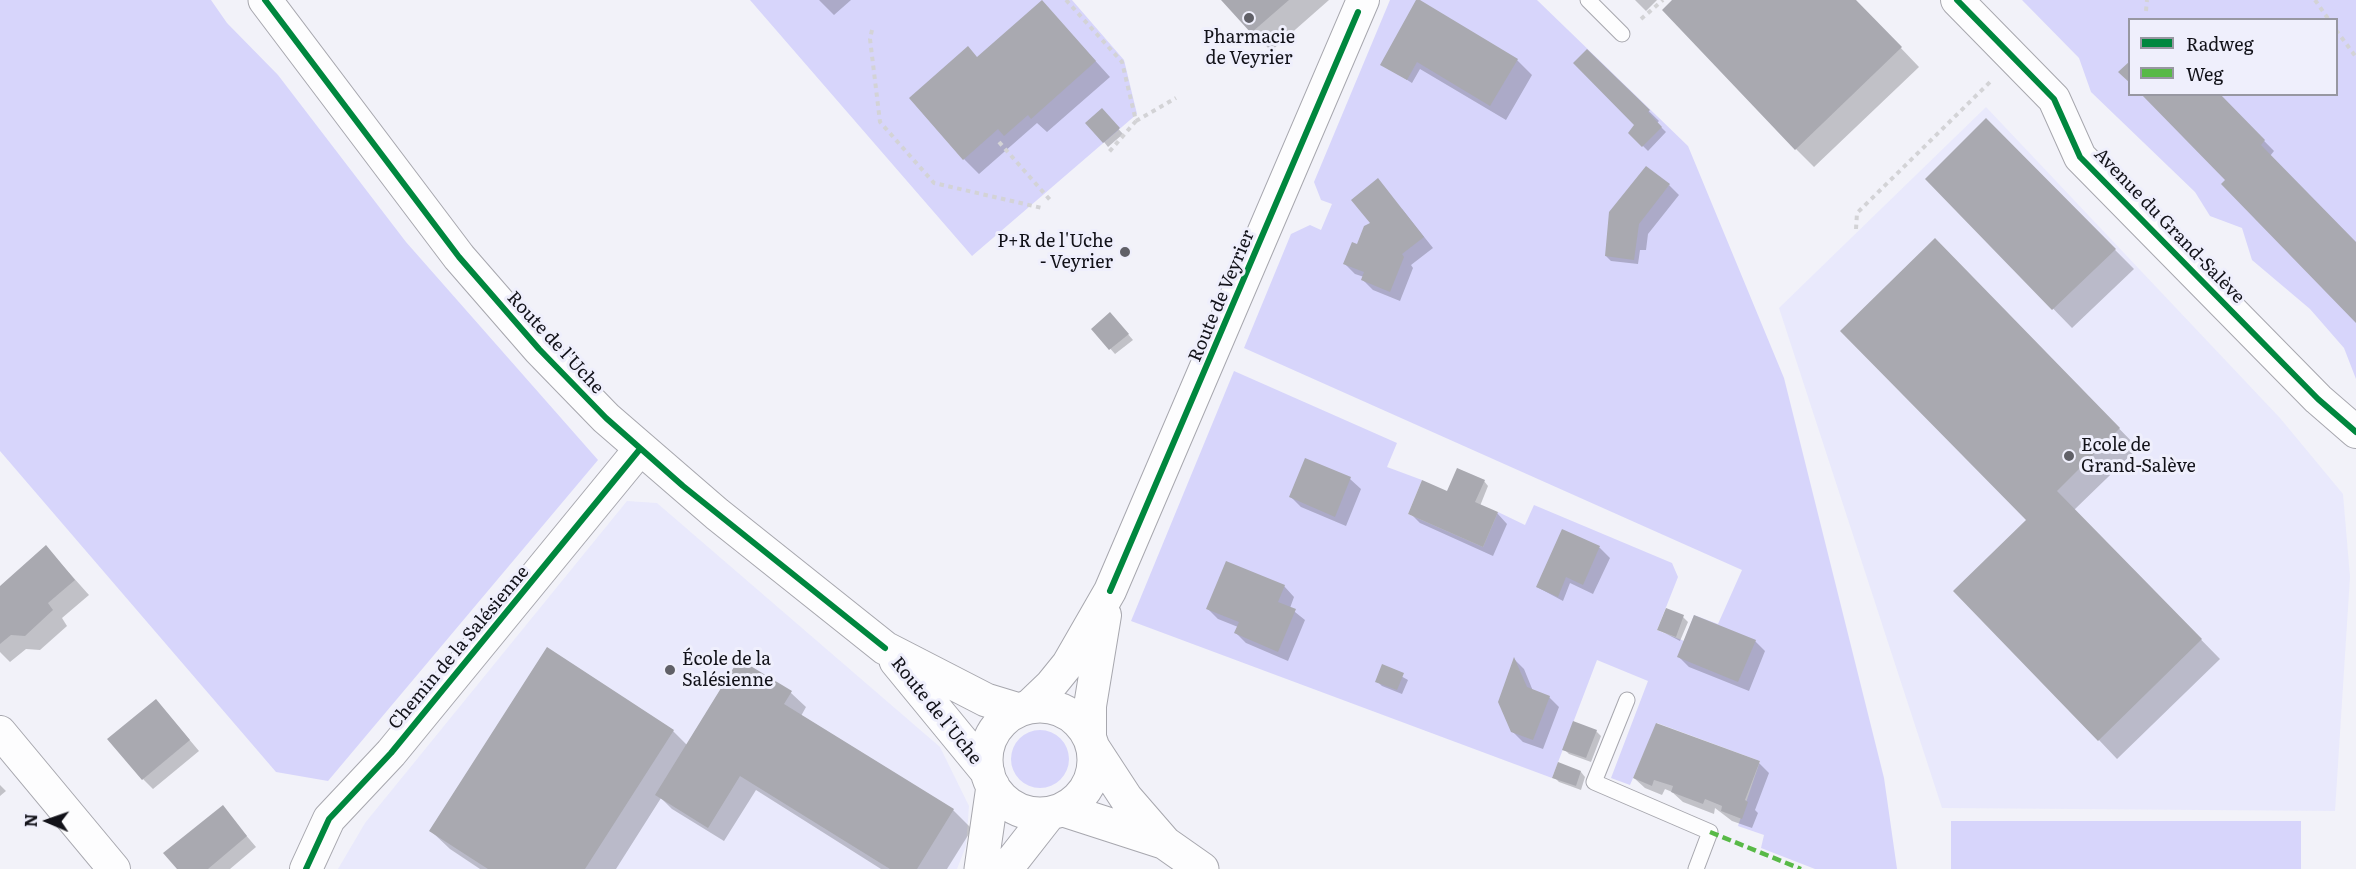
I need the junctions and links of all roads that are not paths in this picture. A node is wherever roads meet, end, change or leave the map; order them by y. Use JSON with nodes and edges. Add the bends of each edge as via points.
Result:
{"nodes":[{"id":1,"x":264,"y":0,"type":"edge"},
{"id":2,"x":1364,"y":0,"type":"edge"},
{"id":3,"x":1588,"y":0,"type":"edge"},
{"id":4,"x":1957,"y":0,"type":"edge"},
{"id":5,"x":1622,"y":34,"type":"dead end"},
{"id":6,"x":2356,"y":432,"type":"edge"},
{"id":7,"x":640,"y":449,"type":"junction"},
{"id":8,"x":1110,"y":591,"type":"junction"},
{"id":9,"x":885,"y":648,"type":"junction"},
{"id":10,"x":1628,"y":700,"type":"dead end"},
{"id":11,"x":1024,"y":708,"type":"junction"},
{"id":12,"x":0,"y":732,"type":"edge"},
{"id":13,"x":1092,"y":743,"type":"junction"},
{"id":14,"x":990,"y":780,"type":"junction"},
{"id":15,"x":1057,"y":812,"type":"junction"},
{"id":16,"x":1165,"y":843,"type":"junction"},
{"id":17,"x":114,"y":869,"type":"edge"},
{"id":18,"x":306,"y":869,"type":"edge"},
{"id":19,"x":981,"y":869,"type":"edge"},
{"id":20,"x":1006,"y":869,"type":"edge"},
{"id":21,"x":1202,"y":869,"type":"edge"},
{"id":22,"x":1696,"y":869,"type":"edge"}],
"edges":[{"from":1,"to":7,"type":"street","name":"Route de l'Uche","via":[[493,299]]},
{"from":2,"to":8,"type":"street","name":"Route de Veyrier"},
{"from":3,"to":5,"type":"lane"},
{"from":4,"to":6,"type":"street","name":"Avenue du Grand-Salève","via":[[2054,99],[2080,156]]},
{"from":7,"to":9,"type":"street","name":"Route de l'Uche"},
{"from":7,"to":18,"type":"street","name":"Chemin de la Salésienne","via":[[391,753],[329,819]]},
{"from":8,"to":11,"type":"street","name":"Route de Veyrier","via":[[1068,664]]},
{"from":8,"to":13,"type":"street","name":"Route de Veyrier","via":[[1090,706]]},
{"from":9,"to":11,"type":"street","name":"Route de l'Uche","via":[[986,700]]},
{"from":9,"to":14,"type":"street","name":"Route de l'Uche"},
{"from":10,"to":22,"type":"lane","via":[[1594,782],[1710,832]]},
{"from":11,"to":13,"type":"street","via":[[1058,708],[1076,719]]},
{"from":11,"to":14,"type":"street","via":[[1008,716],[992,736],[986,760]]},
{"from":12,"to":17,"type":"street"},
{"from":13,"to":15,"type":"street","via":[[1092,778],[1086,791]]},
{"from":13,"to":16,"type":"street","via":[[1126,798]]},
{"from":14,"to":15,"type":"street","via":[[1000,797],[1017,809],[1036,815]]},
{"from":14,"to":19,"type":"street"},
{"from":15,"to":16,"type":"street"},
{"from":15,"to":20,"type":"street"},
{"from":16,"to":21,"type":"street"}]}
